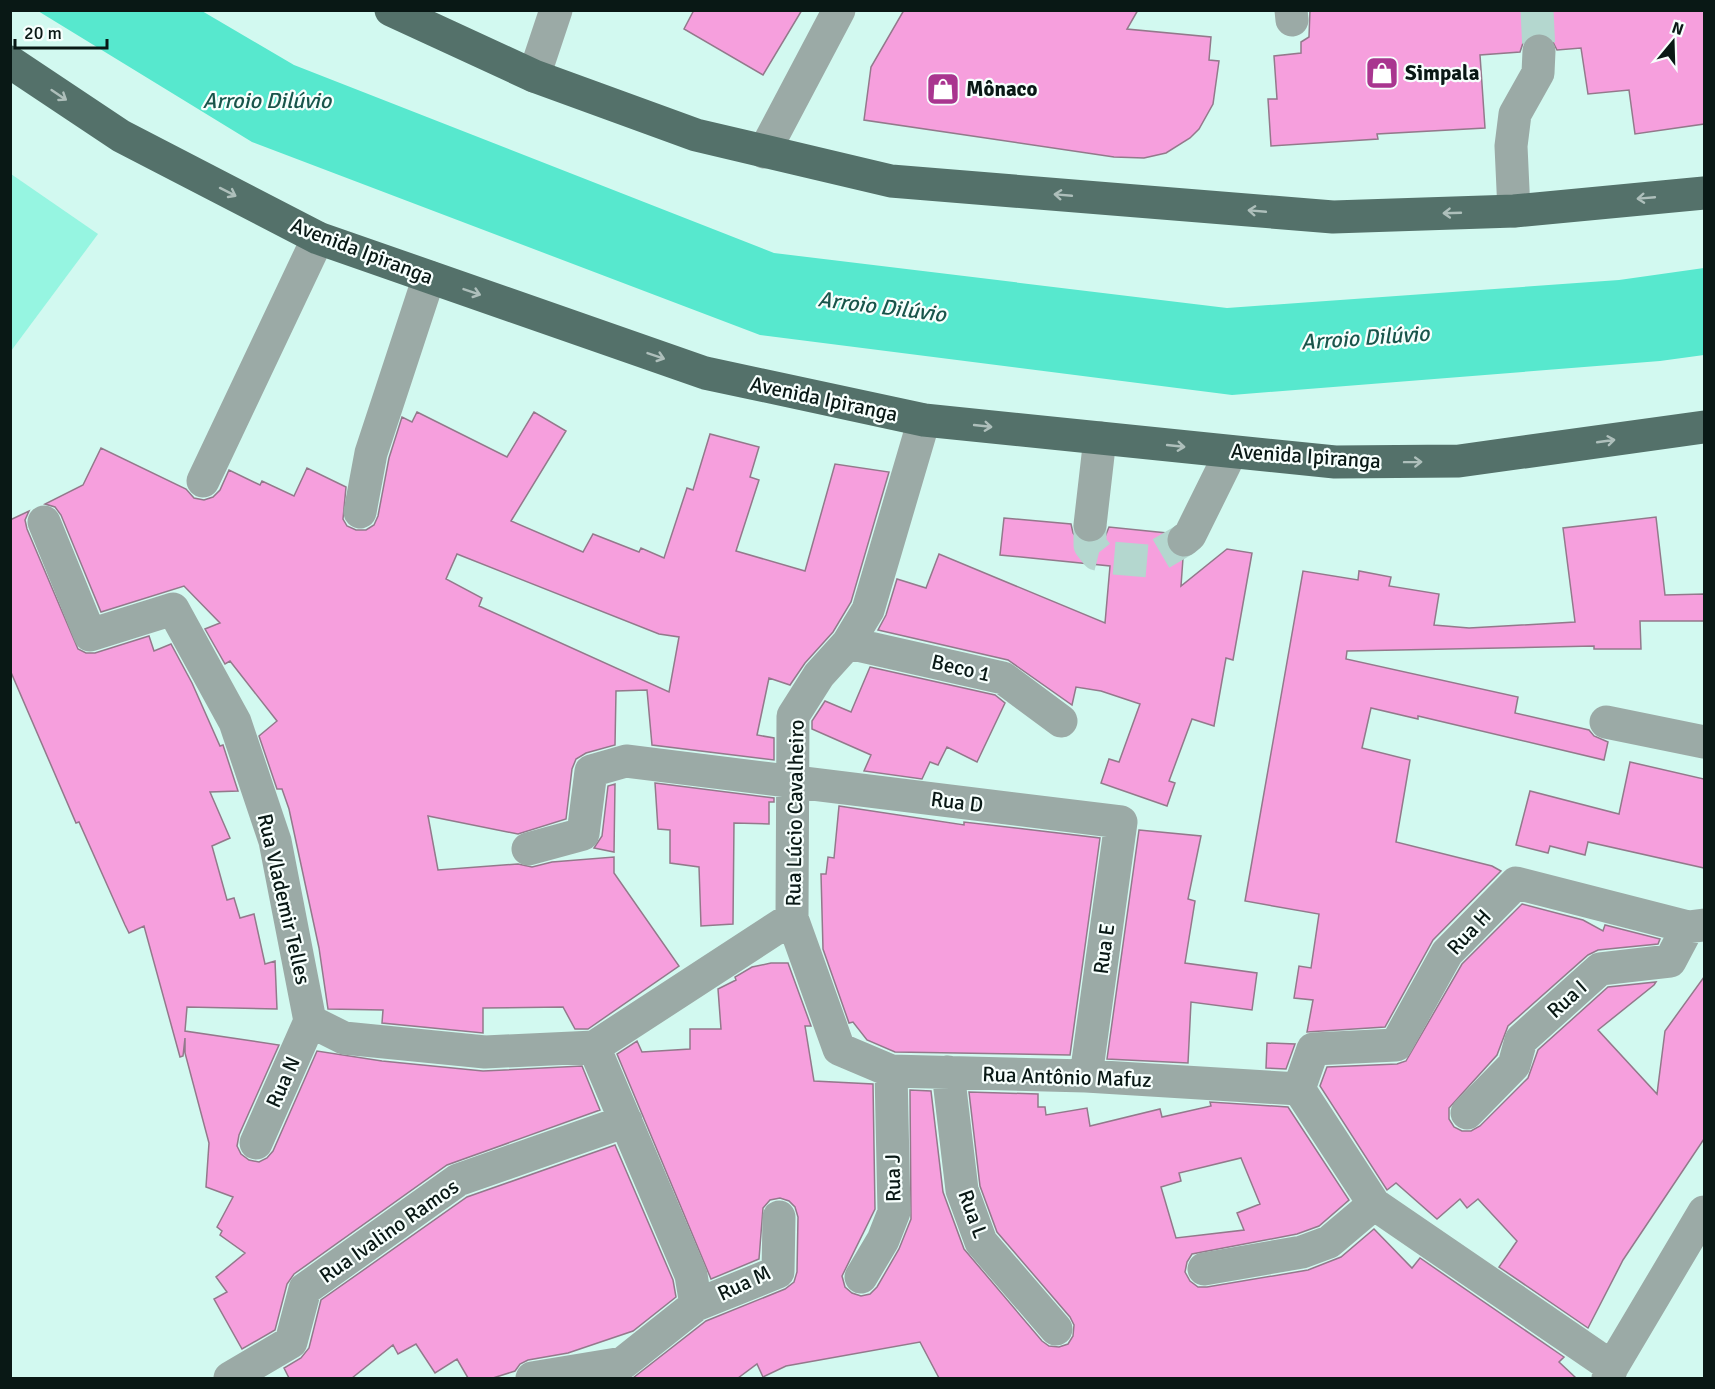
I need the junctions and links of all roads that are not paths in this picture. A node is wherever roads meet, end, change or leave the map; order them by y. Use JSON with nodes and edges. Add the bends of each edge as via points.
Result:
{"nodes":[{"id":1,"x":391,"y":10,"type":"edge"},
{"id":2,"x":556,"y":10,"type":"edge"},
{"id":3,"x":839,"y":10,"type":"edge"},
{"id":4,"x":1539,"y":51,"type":"tunnel mouth"},
{"id":5,"x":10,"y":62,"type":"edge"},
{"id":6,"x":534,"y":76,"type":"junction"},
{"id":7,"x":764,"y":152,"type":"junction"},
{"id":8,"x":1704,"y":193,"type":"edge"},
{"id":9,"x":1514,"y":211,"type":"junction"},
{"id":10,"x":318,"y":238,"type":"junction"},
{"id":11,"x":429,"y":277,"type":"junction"},
{"id":12,"x":924,"y":420,"type":"junction"},
{"id":13,"x":1704,"y":427,"type":"edge"},
{"id":14,"x":1100,"y":438,"type":"junction"},
{"id":15,"x":1231,"y":452,"type":"junction"},
{"id":16,"x":203,"y":481,"type":"dead end"},
{"id":17,"x":360,"y":512,"type":"dead end"},
{"id":18,"x":44,"y":522,"type":"dead end"},
{"id":19,"x":1090,"y":525,"type":"tunnel mouth"},
{"id":20,"x":1184,"y":540,"type":"tunnel mouth"},
{"id":21,"x":848,"y":643,"type":"junction"},
{"id":22,"x":1061,"y":721,"type":"dead end"},
{"id":23,"x":1606,"y":722,"type":"dead end"},
{"id":24,"x":1704,"y":742,"type":"edge"},
{"id":25,"x":794,"y":782,"type":"junction"},
{"id":26,"x":1121,"y":822,"type":"joint"},
{"id":27,"x":528,"y":849,"type":"dead end"},
{"id":28,"x":792,"y":918,"type":"junction"},
{"id":29,"x":1696,"y":926,"type":"edge"},
{"id":30,"x":310,"y":1021,"type":"junction"},
{"id":31,"x":594,"y":1047,"type":"junction"},
{"id":32,"x":839,"y":1049,"type":"joint"},
{"id":33,"x":891,"y":1071,"type":"junction"},
{"id":34,"x":948,"y":1072,"type":"junction"},
{"id":35,"x":1086,"y":1076,"type":"junction"},
{"id":36,"x":1299,"y":1089,"type":"junction"},
{"id":37,"x":1467,"y":1113,"type":"dead end"},
{"id":38,"x":626,"y":1122,"type":"junction"},
{"id":39,"x":256,"y":1143,"type":"dead end"},
{"id":40,"x":1374,"y":1204,"type":"junction"},
{"id":41,"x":1704,"y":1212,"type":"edge"},
{"id":42,"x":779,"y":1217,"type":"dead end"},
{"id":43,"x":1204,"y":1269,"type":"dead end"},
{"id":44,"x":861,"y":1277,"type":"dead end"},
{"id":45,"x":696,"y":1305,"type":"junction"},
{"id":46,"x":1056,"y":1329,"type":"dead end"},
{"id":47,"x":1610,"y":1373,"type":"edge"},
{"id":48,"x":230,"y":1378,"type":"edge"},
{"id":49,"x":532,"y":1378,"type":"edge"}],
"edges":[{"from":1,"to":6,"type":"main road"},
{"from":2,"to":6,"type":"street"},
{"from":3,"to":7,"type":"street"},
{"from":4,"to":9,"type":"street","via":[[1538,73],[1515,114],[1511,146]]},
{"from":5,"to":10,"type":"main road","name":"Avenida Ipiranga","one_way":true,"via":[[121,136]]},
{"from":6,"to":7,"type":"main road","via":[[696,135]]},
{"from":9,"to":7,"type":"main road","one_way":true,"via":[[1310,216],[891,181]]},
{"from":8,"to":9,"type":"main road","one_way":true},
{"from":10,"to":11,"type":"main road","name":"Avenida Ipiranga"},
{"from":10,"to":16,"type":"street"},
{"from":11,"to":12,"type":"main road","name":"Avenida Ipiranga","one_way":true,"via":[[705,374]]},
{"from":11,"to":17,"type":"street","via":[[376,435]]},
{"from":12,"to":14,"type":"main road","name":"Avenida Ipiranga","one_way":true},
{"from":12,"to":21,"type":"street","name":"Rua Lúcio Cavalheiro","via":[[868,610]]},
{"from":15,"to":13,"type":"main road","name":"Avenida Ipiranga","one_way":true,"via":[[1335,462],[1459,461]]},
{"from":14,"to":15,"type":"main road","name":"Avenida Ipiranga","one_way":true},
{"from":14,"to":19,"type":"street"},
{"from":15,"to":20,"type":"street"},
{"from":18,"to":30,"type":"street","name":"Rua Vlademir Telles","via":[[90,635],[173,609],[235,722],[275,841]]},
{"from":21,"to":22,"type":"street","name":"Beco 1","via":[[1003,678]]},
{"from":21,"to":25,"type":"street","name":"Rua Lúcio Cavalheiro","via":[[819,675],[793,716]]},
{"from":23,"to":24,"type":"street"},
{"from":25,"to":26,"type":"street","name":"Rua D"},
{"from":25,"to":27,"type":"street","name":"Rua D","via":[[626,761],[591,771],[583,834]]},
{"from":25,"to":28,"type":"street","name":"Rua Lúcio Cavalheiro"},
{"from":26,"to":35,"type":"street","name":"Rua E"},
{"from":28,"to":31,"type":"street"},
{"from":28,"to":32,"type":"street","name":"Rua Lúcio Cavalheiro"},
{"from":29,"to":36,"type":"street","name":"Rua H","via":[[1516,883],[1447,953],[1396,1045],[1313,1049]]},
{"from":29,"to":37,"type":"street","name":"Rua I","via":[[1670,961],[1600,969],[1521,1040],[1514,1065]]},
{"from":30,"to":31,"type":"street","via":[[344,1038],[485,1052]]},
{"from":30,"to":39,"type":"street","name":"Rua N"},
{"from":31,"to":38,"type":"street"},
{"from":32,"to":33,"type":"street","name":"Rua Antônio Mafuz"},
{"from":33,"to":34,"type":"street","name":"Rua Antônio Mafuz"},
{"from":33,"to":44,"type":"street","name":"Rua J","via":[[894,1212]]},
{"from":34,"to":35,"type":"street","name":"Rua Antônio Mafuz"},
{"from":34,"to":46,"type":"street","name":"Rua L","via":[[962,1190],[981,1242]]},
{"from":35,"to":36,"type":"street","name":"Rua Antônio Mafuz"},
{"from":36,"to":40,"type":"street"},
{"from":38,"to":45,"type":"street","via":[[691,1275]]},
{"from":38,"to":48,"type":"street","name":"Rua Ivalino Ramos","via":[[458,1180],[305,1289],[291,1342]]},
{"from":40,"to":43,"type":"street","via":[[1329,1242],[1302,1252]]},
{"from":40,"to":47,"type":"street"},
{"from":41,"to":47,"type":"street"},
{"from":42,"to":45,"type":"street","name":"Rua M","via":[[778,1272]]},
{"from":45,"to":49,"type":"street","via":[[623,1363]]}]}
